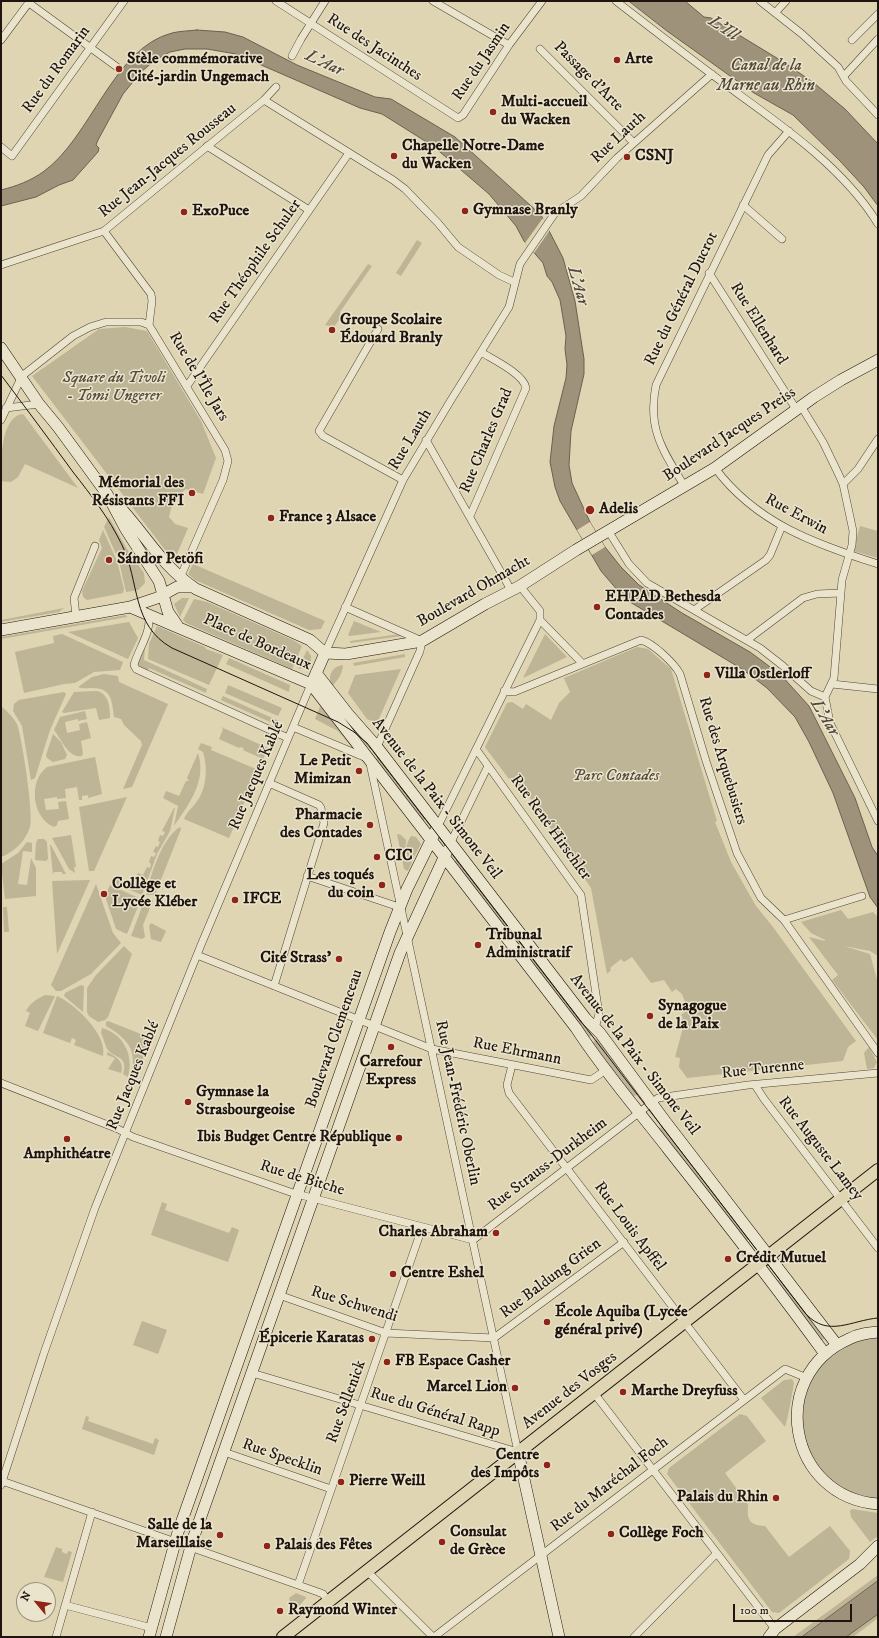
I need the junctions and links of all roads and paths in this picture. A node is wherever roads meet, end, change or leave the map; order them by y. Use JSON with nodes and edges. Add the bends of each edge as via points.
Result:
{"nodes":[{"id":1,"x":124,"y":1,"type":"edge"},
{"id":2,"x":276,"y":1,"type":"edge"},
{"id":3,"x":325,"y":1,"type":"edge"},
{"id":4,"x":433,"y":1,"type":"edge"},
{"id":5,"x":542,"y":1,"type":"edge"},
{"id":6,"x":616,"y":1,"type":"edge"},
{"id":7,"x":760,"y":1,"type":"edge"},
{"id":8,"x":786,"y":1,"type":"edge"},
{"id":9,"x":30,"y":2,"type":"edge"},
{"id":10,"x":775,"y":13,"type":"junction"},
{"id":11,"x":878,"y":14,"type":"edge"},
{"id":12,"x":311,"y":24,"type":"junction"},
{"id":13,"x":878,"y":39,"type":"edge"},
{"id":14,"x":1,"y":40,"type":"edge"},
{"id":15,"x":852,"y":40,"type":"dead end"},
{"id":16,"x":509,"y":45,"type":"junction"},
{"id":17,"x":91,"y":47,"type":"junction"},
{"id":18,"x":540,"y":49,"type":"dead end"},
{"id":19,"x":292,"y":56,"type":"dead end"},
{"id":20,"x":117,"y":67,"type":"dead end"},
{"id":21,"x":712,"y":74,"type":"junction"},
{"id":22,"x":844,"y":76,"type":"junction"},
{"id":23,"x":276,"y":87,"type":"dead end"},
{"id":24,"x":264,"y":100,"type":"junction"},
{"id":25,"x":878,"y":114,"type":"edge"},
{"id":26,"x":458,"y":118,"type":"joint"},
{"id":27,"x":789,"y":132,"type":"junction"},
{"id":28,"x":633,"y":142,"type":"junction"},
{"id":29,"x":207,"y":146,"type":"junction"},
{"id":30,"x":1,"y":147,"type":"edge"},
{"id":31,"x":349,"y":153,"type":"junction"},
{"id":32,"x":743,"y":205,"type":"junction"},
{"id":33,"x":309,"y":210,"type":"junction"},
{"id":34,"x":878,"y":224,"type":"edge"},
{"id":35,"x":104,"y":231,"type":"junction"},
{"id":36,"x":782,"y":239,"type":"dead end"},
{"id":37,"x":1,"y":265,"type":"edge"},
{"id":38,"x":709,"y":274,"type":"junction"},
{"id":39,"x":514,"y":282,"type":"junction"},
{"id":40,"x":149,"y":325,"type":"junction"},
{"id":41,"x":378,"y":329,"type":"dead end"},
{"id":42,"x":1,"y":348,"type":"edge"},
{"id":43,"x":481,"y":352,"type":"junction"},
{"id":44,"x":878,"y":360,"type":"edge"},
{"id":45,"x":22,"y":376,"type":"junction"},
{"id":46,"x":187,"y":386,"type":"junction"},
{"id":47,"x":39,"y":404,"type":"junction"},
{"id":48,"x":6,"y":408,"type":"junction"},
{"id":49,"x":799,"y":408,"type":"junction"},
{"id":50,"x":1,"y":420,"type":"edge"},
{"id":51,"x":878,"y":439,"type":"edge"},
{"id":52,"x":426,"y":440,"type":"junction"},
{"id":53,"x":716,"y":468,"type":"junction"},
{"id":54,"x":403,"y":480,"type":"junction"},
{"id":55,"x":843,"y":484,"type":"junction"},
{"id":56,"x":685,"y":487,"type":"junction"},
{"id":57,"x":107,"y":494,"type":"junction"},
{"id":58,"x":470,"y":516,"type":"junction"},
{"id":59,"x":782,"y":526,"type":"junction"},
{"id":60,"x":604,"y":534,"type":"junction"},
{"id":61,"x":586,"y":545,"type":"joint"},
{"id":62,"x":95,"y":546,"type":"dead end"},
{"id":63,"x":849,"y":555,"type":"junction"},
{"id":64,"x":878,"y":564,"type":"edge"},
{"id":65,"x":180,"y":578,"type":"junction"},
{"id":66,"x":516,"y":588,"type":"junction"},
{"id":67,"x":196,"y":589,"type":"junction"},
{"id":68,"x":164,"y":594,"type":"junction"},
{"id":69,"x":840,"y":594,"type":"junction"},
{"id":70,"x":130,"y":607,"type":"junction"},
{"id":71,"x":345,"y":607,"type":"junction"},
{"id":72,"x":694,"y":610,"type":"junction"},
{"id":73,"x":148,"y":613,"type":"junction"},
{"id":74,"x":76,"y":616,"type":"junction"},
{"id":75,"x":540,"y":620,"type":"junction"},
{"id":76,"x":178,"y":626,"type":"junction"},
{"id":77,"x":1,"y":630,"type":"edge"},
{"id":78,"x":747,"y":640,"type":"junction"},
{"id":79,"x":422,"y":641,"type":"junction"},
{"id":80,"x":325,"y":653,"type":"junction"},
{"id":81,"x":582,"y":663,"type":"junction"},
{"id":82,"x":316,"y":673,"type":"junction"},
{"id":83,"x":311,"y":684,"type":"junction"},
{"id":84,"x":832,"y":684,"type":"junction"},
{"id":85,"x":878,"y":689,"type":"edge"},
{"id":86,"x":504,"y":691,"type":"junction"},
{"id":87,"x":824,"y":697,"type":"junction"},
{"id":88,"x":293,"y":727,"type":"junction"},
{"id":89,"x":288,"y":738,"type":"junction"},
{"id":90,"x":377,"y":747,"type":"junction"},
{"id":91,"x":476,"y":749,"type":"junction"},
{"id":92,"x":369,"y":759,"type":"junction"},
{"id":93,"x":488,"y":766,"type":"junction"},
{"id":94,"x":268,"y":783,"type":"junction"},
{"id":95,"x":878,"y":821,"type":"edge"},
{"id":96,"x":438,"y":826,"type":"junction"},
{"id":97,"x":431,"y":839,"type":"junction"},
{"id":98,"x":451,"y":842,"type":"junction"},
{"id":99,"x":444,"y":856,"type":"junction"},
{"id":100,"x":307,"y":876,"type":"junction"},
{"id":101,"x":862,"y":896,"type":"dead end"},
{"id":102,"x":399,"y":907,"type":"junction"},
{"id":103,"x":784,"y":920,"type":"junction"},
{"id":104,"x":406,"y":936,"type":"junction"},
{"id":105,"x":197,"y":955,"type":"junction"},
{"id":106,"x":274,"y":986,"type":"junction"},
{"id":107,"x":359,"y":1020,"type":"junction"},
{"id":108,"x":374,"y":1026,"type":"junction"},
{"id":109,"x":595,"y":1028,"type":"junction"},
{"id":110,"x":432,"y":1049,"type":"junction"},
{"id":111,"x":878,"y":1053,"type":"edge"},
{"id":112,"x":512,"y":1066,"type":"junction"},
{"id":113,"x":606,"y":1070,"type":"junction"},
{"id":114,"x":878,"y":1073,"type":"edge"},
{"id":115,"x":1,"y":1083,"type":"edge"},
{"id":116,"x":755,"y":1085,"type":"junction"},
{"id":117,"x":652,"y":1103,"type":"junction"},
{"id":118,"x":640,"y":1113,"type":"junction"},
{"id":119,"x":126,"y":1133,"type":"junction"},
{"id":120,"x":567,"y":1169,"type":"junction"},
{"id":121,"x":878,"y":1170,"type":"edge"},
{"id":122,"x":297,"y":1194,"type":"junction"},
{"id":123,"x":313,"y":1199,"type":"junction"},
{"id":124,"x":841,"y":1199,"type":"junction"},
{"id":125,"x":422,"y":1228,"type":"junction"},
{"id":126,"x":473,"y":1240,"type":"junction"},
{"id":127,"x":624,"y":1242,"type":"junction"},
{"id":128,"x":878,"y":1248,"type":"edge"},
{"id":129,"x":768,"y":1256,"type":"junction"},
{"id":130,"x":758,"y":1264,"type":"junction"},
{"id":131,"x":279,"y":1295,"type":"junction"},
{"id":132,"x":684,"y":1322,"type":"junction"},
{"id":133,"x":878,"y":1332,"type":"edge"},
{"id":134,"x":386,"y":1333,"type":"junction"},
{"id":135,"x":494,"y":1338,"type":"junction"},
{"id":136,"x":837,"y":1345,"type":"junction"},
{"id":137,"x":825,"y":1354,"type":"junction"},
{"id":138,"x":236,"y":1367,"type":"junction"},
{"id":139,"x":252,"y":1373,"type":"junction"},
{"id":140,"x":807,"y":1378,"type":"junction"},
{"id":141,"x":594,"y":1393,"type":"junction"},
{"id":142,"x":744,"y":1400,"type":"junction"},
{"id":143,"x":361,"y":1405,"type":"junction"},
{"id":144,"x":224,"y":1452,"type":"junction"},
{"id":145,"x":518,"y":1452,"type":"junction"},
{"id":146,"x":653,"y":1470,"type":"junction"},
{"id":147,"x":2,"y":1483,"type":"edge"},
{"id":148,"x":331,"y":1489,"type":"junction"},
{"id":149,"x":878,"y":1504,"type":"edge"},
{"id":150,"x":92,"y":1512,"type":"junction"},
{"id":151,"x":175,"y":1542,"type":"junction"},
{"id":152,"x":878,"y":1546,"type":"edge"},
{"id":153,"x":190,"y":1548,"type":"junction"},
{"id":154,"x":716,"y":1554,"type":"junction"},
{"id":155,"x":541,"y":1556,"type":"junction"},
{"id":156,"x":367,"y":1571,"type":"junction"},
{"id":157,"x":298,"y":1585,"type":"junction"},
{"id":158,"x":328,"y":1601,"type":"junction"},
{"id":159,"x":65,"y":1605,"type":"junction"},
{"id":160,"x":151,"y":1632,"type":"edge"},
{"id":161,"x":772,"y":1633,"type":"edge"},
{"id":162,"x":56,"y":1637,"type":"edge"},
{"id":163,"x":166,"y":1637,"type":"edge"},
{"id":164,"x":283,"y":1637,"type":"edge"},
{"id":165,"x":434,"y":1637,"type":"edge"},
{"id":166,"x":559,"y":1637,"type":"edge"},
{"id":167,"x":634,"y":1637,"type":"edge"}],
"edges":[{"from":1,"to":17,"type":"street","name":"Rue du Romarin"},
{"from":2,"to":12,"type":"street","name":"Rue des Jacinthes"},
{"from":3,"to":12,"type":"street"},
{"from":4,"to":16,"type":"street"},
{"from":5,"to":16,"type":"street","name":"Rue du Jasmin"},
{"from":6,"to":21,"type":"street"},
{"from":7,"to":10,"type":"street"},
{"from":8,"to":10,"type":"street"},
{"from":9,"to":14,"type":"street"},
{"from":9,"to":17,"type":"street"},
{"from":10,"to":22,"type":"street","via":[[838,67]]},
{"from":11,"to":15,"type":"street"},
{"from":12,"to":19,"type":"street"},
{"from":12,"to":26,"type":"street","name":"Rue des Jacinthes"},
{"from":13,"to":22,"type":"street"},
{"from":16,"to":26,"type":"street","name":"Rue du Jasmin","via":[[463,115]]},
{"from":17,"to":20,"type":"street"},
{"from":17,"to":30,"type":"street","name":"Rue du Romarin","via":[[12,156]]},
{"from":18,"to":28,"type":"street","name":"Passage d'Arte"},
{"from":21,"to":27,"type":"street","via":[[770,115]]},
{"from":21,"to":28,"type":"street","name":"Rue Lauth"},
{"from":22,"to":25,"type":"street"},
{"from":23,"to":24,"type":"street","name":"Rue Jean-Jacques Rousseau"},
{"from":24,"to":29,"type":"street","name":"Rue Jean-Jacques Rousseau"},
{"from":24,"to":31,"type":"street"},
{"from":27,"to":32,"type":"street","name":"Rue du Général Ducrot","via":[[768,155]]},
{"from":27,"to":34,"type":"street","via":[[852,187]]},
{"from":28,"to":39,"type":"street","name":"Rue Lauth","via":[[581,196],[560,209],[547,224],[520,264]]},
{"from":29,"to":33,"type":"street"},
{"from":29,"to":35,"type":"street","name":"Rue Jean-Jacques Rousseau"},
{"from":31,"to":33,"type":"street","name":"Rue Théophile Schuler"},
{"from":31,"to":39,"type":"street","via":[[405,189],[458,247],[499,275]]},
{"from":32,"to":36,"type":"street"},
{"from":32,"to":38,"type":"street","name":"Rue du Général Ducrot"},
{"from":33,"to":46,"type":"street","name":"Rue Théophile Schuler"},
{"from":35,"to":37,"type":"street","name":"Rue Jean-Jacques Rousseau"},
{"from":35,"to":40,"type":"street","via":[[151,294]]},
{"from":38,"to":49,"type":"street","name":"Rue Ellenhard"},
{"from":38,"to":56,"type":"street","name":"Rue du Général Ducrot","via":[[662,370],[653,398],[653,418],[658,439],[663,452]]},
{"from":39,"to":43,"type":"street","name":"Rue Lauth","via":[[509,308]]},
{"from":40,"to":45,"type":"street","name":"Rue de l'Île Jars","via":[[141,322],[114,322],[90,327],[73,336]]},
{"from":40,"to":46,"type":"street","name":"Rue de l'Île Jars"},
{"from":41,"to":54,"type":"street","via":[[319,430],[323,436]]},
{"from":42,"to":45,"type":"main road"},
{"from":43,"to":52,"type":"street","name":"Rue Lauth"},
{"from":43,"to":58,"type":"street","name":"Rue Charles Grad","via":[[519,376],[526,388]]},
{"from":44,"to":49,"type":"main road","name":"Boulevard Jacques Preiss","via":[[841,380]]},
{"from":45,"to":47,"type":"main road"},
{"from":45,"to":48,"type":"street"},
{"from":46,"to":65,"type":"street","name":"Rue de l'Île Jars","via":[[225,450],[228,461],[223,480]]},
{"from":47,"to":48,"type":"street"},
{"from":47,"to":57,"type":"main road"},
{"from":48,"to":50,"type":"street"},
{"from":49,"to":53,"type":"main road","name":"Boulevard Jacques Preiss"},
{"from":49,"to":55,"type":"street","name":"Rue Ellenhard","via":[[826,446]]},
{"from":51,"to":55,"type":"street","via":[[858,469]]},
{"from":52,"to":54,"type":"street","name":"Rue Lauth"},
{"from":52,"to":58,"type":"street"},
{"from":53,"to":56,"type":"main road","name":"Boulevard Jacques Preiss"},
{"from":53,"to":59,"type":"street","name":"Rue Erwin","via":[[729,486],[744,500]]},
{"from":54,"to":71,"type":"street","name":"Rue Lauth"},
{"from":55,"to":63,"type":"street","name":"Rue Ellenhard","via":[[853,531]]},
{"from":56,"to":60,"type":"main road","name":"Boulevard Jacques Preiss"},
{"from":57,"to":65,"type":"main road","name":"Place de Bordeaux"},
{"from":57,"to":68,"type":"main road","via":[[124,528],[159,581]]},
{"from":58,"to":66,"type":"street","via":[[504,578]]},
{"from":59,"to":63,"type":"street","name":"Rue Erwin"},
{"from":59,"to":72,"type":"street","via":[[766,560]]},
{"from":60,"to":61,"type":"main road","name":"Boulevard Jacques Preiss"},
{"from":60,"to":72,"type":"street","via":[[641,577],[661,592]]},
{"from":61,"to":66,"type":"main road","name":"Boulevard Ohmacht"},
{"from":62,"to":74,"type":"street","via":[[74,598]]},
{"from":63,"to":64,"type":"street","name":"Rue Erwin"},
{"from":63,"to":69,"type":"street","name":"Rue Ellenhard"},
{"from":65,"to":67,"type":"main road","name":"Place de Bordeaux"},
{"from":66,"to":75,"type":"street","via":[[540,612]]},
{"from":66,"to":79,"type":"main road","name":"Boulevard Ohmacht"},
{"from":67,"to":68,"type":"main road","name":"Place de Bordeaux","via":[[184,585]]},
{"from":67,"to":80,"type":"main road","name":"Place de Bordeaux","via":[[310,640]]},
{"from":68,"to":70,"type":"main road"},
{"from":68,"to":76,"type":"main road","name":"Place de Bordeaux","via":[[168,612]]},
{"from":69,"to":78,"type":"street","via":[[817,594],[803,598]]},
{"from":69,"to":84,"type":"street","name":"Rue Ellenhard"},
{"from":70,"to":73,"type":"main road"},
{"from":70,"to":74,"type":"main road"},
{"from":71,"to":79,"type":"street"},
{"from":71,"to":80,"type":"street","name":"Rue Lauth"},
{"from":72,"to":78,"type":"street"},
{"from":73,"to":76,"type":"main road"},
{"from":73,"to":89,"type":"street","via":[[149,627],[134,665],[136,670]]},
{"from":74,"to":77,"type":"main road"},
{"from":75,"to":81,"type":"street"},
{"from":75,"to":86,"type":"street"},
{"from":76,"to":83,"type":"main road","name":"Place de Bordeaux"},
{"from":78,"to":87,"type":"street","via":[[775,660],[810,691]]},
{"from":79,"to":80,"type":"main road","name":"Boulevard Ohmacht","via":[[346,654]]},
{"from":79,"to":90,"type":"street","via":[[420,651]]},
{"from":80,"to":82,"type":"main road","name":"Place de Bordeaux"},
{"from":81,"to":86,"type":"street","name":"Rue des Arquebusiers","via":[[514,692]]},
{"from":81,"to":103,"type":"street","name":"Rue des Arquebusiers","via":[[641,640],[650,644],[675,666],[680,674],[737,853],[764,902]]},
{"from":82,"to":83,"type":"main road","name":"Place de Bordeaux"},
{"from":82,"to":90,"type":"main road","name":"Avenue de la Paix - Simone Veil"},
{"from":83,"to":88,"type":"street","name":"Rue Jacques Kablé"},
{"from":83,"to":92,"type":"main road","name":"Avenue de la Paix - Simone Veil"},
{"from":84,"to":85,"type":"street"},
{"from":84,"to":87,"type":"street"},
{"from":86,"to":91,"type":"street"},
{"from":87,"to":95,"type":"street","via":[[830,723]]},
{"from":88,"to":89,"type":"street","name":"Rue Jacques Kablé"},
{"from":88,"to":92,"type":"street"},
{"from":89,"to":94,"type":"street","name":"Rue Jacques Kablé"},
{"from":90,"to":96,"type":"main road","name":"Avenue de la Paix - Simone Veil"},
{"from":91,"to":93,"type":"street","name":"Rue René Hirschler"},
{"from":91,"to":96,"type":"street"},
{"from":92,"to":97,"type":"main road","name":"Avenue de la Paix - Simone Veil"},
{"from":92,"to":102,"type":"street","name":"Rue Jean-Frédéric Oberlin"},
{"from":93,"to":98,"type":"street"},
{"from":93,"to":109,"type":"street","name":"Rue René Hirschler","via":[[580,895],[599,1014]]},
{"from":94,"to":100,"type":"street","via":[[321,808],[323,828]]},
{"from":94,"to":105,"type":"street","name":"Rue Jacques Kablé"},
{"from":96,"to":97,"type":"main road","name":"Boulevard Clemenceau"},
{"from":96,"to":98,"type":"main road","name":"Avenue de la Paix - Simone Veil"},
{"from":97,"to":99,"type":"main road","name":"Avenue de la Paix - Simone Veil"},
{"from":97,"to":102,"type":"main road","name":"Boulevard Clemenceau"},
{"from":98,"to":99,"type":"main road","name":"Boulevard Clemenceau"},
{"from":98,"to":109,"type":"main road","name":"Avenue de la Paix - Simone Veil","via":[[586,1020]]},
{"from":99,"to":104,"type":"main road","name":"Boulevard Clemenceau"},
{"from":99,"to":113,"type":"main road","name":"Avenue de la Paix - Simone Veil"},
{"from":100,"to":102,"type":"street"},
{"from":100,"to":106,"type":"street"},
{"from":101,"to":103,"type":"street"},
{"from":102,"to":104,"type":"street","name":"Rue Jean-Frédéric Oberlin"},
{"from":102,"to":107,"type":"main road","name":"Boulevard Clemenceau"},
{"from":103,"to":111,"type":"street","name":"Rue des Arquebusiers"},
{"from":104,"to":108,"type":"main road","name":"Boulevard Clemenceau"},
{"from":104,"to":110,"type":"street","name":"Rue Jean-Frédéric Oberlin"},
{"from":105,"to":106,"type":"street","name":"Rue Ehrmann"},
{"from":105,"to":119,"type":"street","name":"Rue Jacques Kablé"},
{"from":106,"to":107,"type":"street","name":"Rue Ehrmann"},
{"from":107,"to":108,"type":"street","name":"Rue Ehrmann"},
{"from":107,"to":122,"type":"main road","name":"Boulevard Clemenceau"},
{"from":108,"to":110,"type":"street","name":"Rue Ehrmann"},
{"from":108,"to":123,"type":"main road","name":"Boulevard Clemenceau"},
{"from":109,"to":117,"type":"main road","name":"Avenue de la Paix - Simone Veil"},
{"from":110,"to":112,"type":"street","name":"Rue Ehrmann"},
{"from":110,"to":126,"type":"street","name":"Rue Jean-Frédéric Oberlin"},
{"from":112,"to":113,"type":"street","name":"Rue Ehrmann","via":[[591,1080]]},
{"from":112,"to":120,"type":"street","name":"Rue Louis Apffel","via":[[507,1086],[509,1093]]},
{"from":113,"to":118,"type":"main road","name":"Avenue de la Paix - Simone Veil"},
{"from":114,"to":116,"type":"street","name":"Rue Turenne"},
{"from":115,"to":119,"type":"street","name":"Rue de Bitche"},
{"from":116,"to":117,"type":"street","name":"Rue Turenne","via":[[664,1097]]},
{"from":116,"to":124,"type":"street","name":"Rue Auguste Lamey"},
{"from":117,"to":118,"type":"street","name":"Rue Turenne"},
{"from":117,"to":129,"type":"main road","name":"Avenue de la Paix - Simone Veil"},
{"from":118,"to":120,"type":"street","name":"Rue Strauss-Durkheim"},
{"from":118,"to":130,"type":"main road","name":"Avenue de la Paix - Simone Veil"},
{"from":119,"to":122,"type":"street","name":"Rue de Bitche"},
{"from":119,"to":147,"type":"street","name":"Rue Jacques Kablé","via":[[95,1208]]},
{"from":120,"to":126,"type":"street","name":"Rue Strauss-Durkheim"},
{"from":120,"to":127,"type":"street","name":"Rue Louis Apffel"},
{"from":121,"to":124,"type":"main road","name":"Avenue des Vosges"},
{"from":122,"to":123,"type":"street","name":"Rue de Bitche"},
{"from":122,"to":138,"type":"main road","name":"Boulevard Clemenceau"},
{"from":123,"to":125,"type":"street","name":"Rue de Bitche"},
{"from":123,"to":131,"type":"main road","name":"Boulevard Clemenceau"},
{"from":124,"to":128,"type":"street","name":"Rue Auguste Lamey"},
{"from":124,"to":129,"type":"main road","name":"Avenue des Vosges"},
{"from":125,"to":126,"type":"street","name":"Rue de Bitche"},
{"from":125,"to":134,"type":"street","name":"Rue Sellenick"},
{"from":126,"to":135,"type":"street","name":"Rue Jean-Frédéric Oberlin"},
{"from":127,"to":132,"type":"street","name":"Rue Louis Apffel"},
{"from":127,"to":135,"type":"street","name":"Rue Baldung Grien"},
{"from":129,"to":130,"type":"main road","name":"Avenue des Vosges"},
{"from":129,"to":136,"type":"main road","name":"Avenue de la Paix - Simone Veil"},
{"from":130,"to":132,"type":"main road","name":"Avenue des Vosges"},
{"from":130,"to":137,"type":"main road","name":"Avenue de la Paix - Simone Veil"},
{"from":131,"to":134,"type":"street","name":"Rue Schwendi"},
{"from":131,"to":139,"type":"main road","name":"Boulevard Clemenceau"},
{"from":132,"to":141,"type":"main road","name":"Avenue des Vosges"},
{"from":132,"to":142,"type":"street","name":"Rue Louis Apffel"},
{"from":133,"to":136,"type":"main road","via":[[858,1335]]},
{"from":134,"to":135,"type":"street","name":"Rue Schwendi"},
{"from":134,"to":143,"type":"street","name":"Rue Sellenick"},
{"from":135,"to":145,"type":"street","name":"Rue Jean-Frédéric Oberlin"},
{"from":136,"to":137,"type":"main road"},
{"from":137,"to":140,"type":"main road"},
{"from":138,"to":139,"type":"main road"},
{"from":138,"to":151,"type":"main road","name":"Boulevard Clemenceau"},
{"from":139,"to":143,"type":"street","name":"Rue du Général Rapp"},
{"from":139,"to":144,"type":"main road","name":"Boulevard Clemenceau"},
{"from":140,"to":142,"type":"street","name":"Rue du Maréchal Foch","via":[[785,1369]]},
{"from":140,"to":149,"type":"main road","via":[[799,1400],[797,1421],[800,1442],[809,1462],[821,1478],[836,1491],[855,1500]]},
{"from":141,"to":145,"type":"main road","name":"Avenue des Vosges"},
{"from":141,"to":146,"type":"street"},
{"from":142,"to":146,"type":"street","name":"Rue du Maréchal Foch"},
{"from":143,"to":145,"type":"street","name":"Rue du Général Rapp"},
{"from":143,"to":148,"type":"street","name":"Rue Sellenick"},
{"from":144,"to":148,"type":"street","name":"Rue Specklin"},
{"from":144,"to":153,"type":"main road","name":"Boulevard Clemenceau"},
{"from":145,"to":155,"type":"main road"},
{"from":145,"to":156,"type":"main road","name":"Avenue des Vosges"},
{"from":146,"to":154,"type":"street"},
{"from":146,"to":155,"type":"street","name":"Rue du Maréchal Foch"},
{"from":147,"to":150,"type":"street"},
{"from":148,"to":157,"type":"street","name":"Rue Sellenick"},
{"from":150,"to":151,"type":"street"},
{"from":150,"to":159,"type":"street"},
{"from":151,"to":153,"type":"street"},
{"from":151,"to":160,"type":"main road","name":"Boulevard Clemenceau"},
{"from":152,"to":161,"type":"main road","via":[[860,1564]]},
{"from":153,"to":157,"type":"street"},
{"from":153,"to":163,"type":"main road","name":"Boulevard Clemenceau"},
{"from":154,"to":161,"type":"street"},
{"from":154,"to":167,"type":"street"},
{"from":155,"to":165,"type":"street","name":"Rue du Maréchal Foch"},
{"from":155,"to":166,"type":"main road"},
{"from":156,"to":158,"type":"main road","name":"Avenue des Vosges"},
{"from":156,"to":165,"type":"street"},
{"from":157,"to":158,"type":"street","via":[[323,1594]]},
{"from":158,"to":164,"type":"main road","name":"Avenue des Vosges"},
{"from":159,"to":160,"type":"street"},
{"from":159,"to":162,"type":"street"}]}
